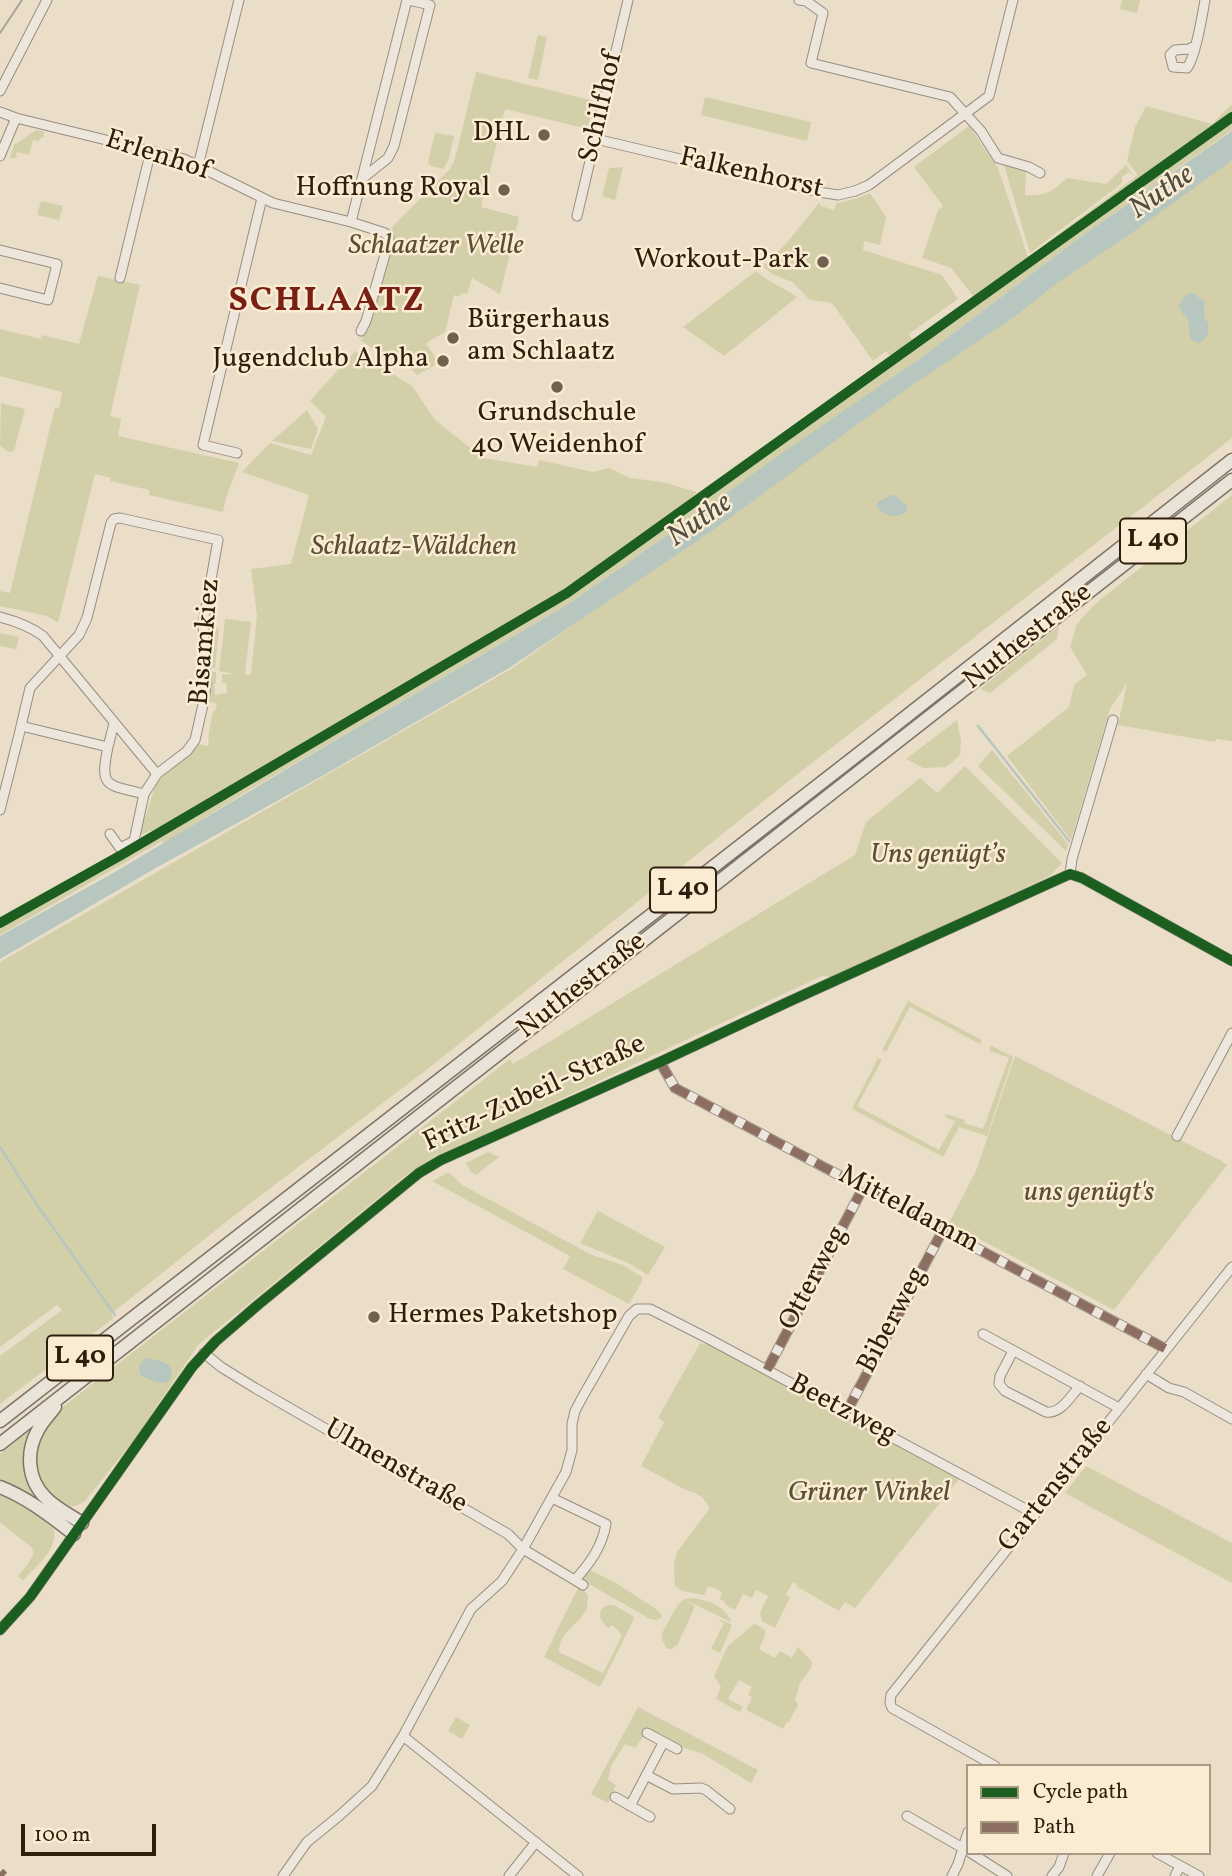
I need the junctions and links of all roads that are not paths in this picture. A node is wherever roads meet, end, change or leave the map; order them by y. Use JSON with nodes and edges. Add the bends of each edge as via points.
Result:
{"nodes":[{"id":1,"x":47,"y":0,"type":"edge"},
{"id":2,"x":239,"y":0,"type":"edge"},
{"id":3,"x":408,"y":0,"type":"edge"},
{"id":4,"x":628,"y":0,"type":"edge"},
{"id":5,"x":804,"y":0,"type":"edge"},
{"id":6,"x":1013,"y":0,"type":"edge"},
{"id":7,"x":1205,"y":0,"type":"edge"},
{"id":8,"x":1195,"y":46,"type":"dead end"},
{"id":9,"x":0,"y":91,"type":"edge"},
{"id":10,"x":0,"y":112,"type":"edge"},
{"id":11,"x":966,"y":114,"type":"junction"},
{"id":12,"x":16,"y":118,"type":"junction"},
{"id":13,"x":596,"y":139,"type":"junction"},
{"id":14,"x":151,"y":150,"type":"junction"},
{"id":15,"x":0,"y":156,"type":"edge"},
{"id":16,"x":198,"y":166,"type":"junction"},
{"id":17,"x":1040,"y":173,"type":"dead end"},
{"id":18,"x":363,"y":178,"type":"junction"},
{"id":19,"x":262,"y":198,"type":"junction"},
{"id":20,"x":577,"y":216,"type":"dead end"},
{"id":21,"x":351,"y":222,"type":"junction"},
{"id":22,"x":0,"y":250,"type":"edge"},
{"id":23,"x":120,"y":278,"type":"dead end"},
{"id":24,"x":0,"y":288,"type":"edge"},
{"id":25,"x":361,"y":331,"type":"dead end"},
{"id":26,"x":237,"y":453,"type":"dead end"},
{"id":27,"x":1232,"y":460,"type":"edge"},
{"id":28,"x":1232,"y":480,"type":"edge"},
{"id":29,"x":0,"y":617,"type":"edge"},
{"id":30,"x":59,"y":656,"type":"junction"},
{"id":31,"x":1113,"y":720,"type":"dead end"},
{"id":32,"x":114,"y":723,"type":"junction"},
{"id":33,"x":21,"y":726,"type":"junction"},
{"id":34,"x":108,"y":747,"type":"junction"},
{"id":35,"x":157,"y":774,"type":"junction"},
{"id":36,"x":4,"y":775,"type":"edge"},
{"id":37,"x":144,"y":794,"type":"junction"},
{"id":38,"x":0,"y":810,"type":"edge"},
{"id":39,"x":110,"y":834,"type":"dead end"},
{"id":40,"x":1070,"y":874,"type":"junction"},
{"id":41,"x":1232,"y":961,"type":"edge"},
{"id":42,"x":1232,"y":1033,"type":"edge"},
{"id":43,"x":660,"y":1062,"type":"junction"},
{"id":44,"x":1177,"y":1136,"type":"dead end"},
{"id":45,"x":863,"y":1188,"type":"junction"},
{"id":46,"x":943,"y":1230,"type":"junction"},
{"id":47,"x":1232,"y":1267,"type":"edge"},
{"id":48,"x":983,"y":1334,"type":"dead end"},
{"id":49,"x":1166,"y":1349,"type":"junction"},
{"id":50,"x":1013,"y":1351,"type":"junction"},
{"id":51,"x":204,"y":1353,"type":"junction"},
{"id":52,"x":766,"y":1370,"type":"junction"},
{"id":53,"x":1146,"y":1374,"type":"junction"},
{"id":54,"x":1080,"y":1386,"type":"junction"},
{"id":55,"x":67,"y":1392,"type":"junction"},
{"id":56,"x":27,"y":1399,"type":"junction"},
{"id":57,"x":1119,"y":1408,"type":"junction"},
{"id":58,"x":0,"y":1413,"type":"edge"},
{"id":59,"x":846,"y":1413,"type":"junction"},
{"id":60,"x":1232,"y":1419,"type":"edge"},
{"id":61,"x":0,"y":1421,"type":"edge"},
{"id":62,"x":0,"y":1444,"type":"edge"},
{"id":63,"x":0,"y":1487,"type":"edge"},
{"id":64,"x":552,"y":1498,"type":"junction"},
{"id":65,"x":1035,"y":1514,"type":"junction"},
{"id":66,"x":78,"y":1529,"type":"junction"},
{"id":67,"x":523,"y":1549,"type":"junction"},
{"id":68,"x":0,"y":1630,"type":"edge"},
{"id":69,"x":647,"y":1733,"type":"dead end"},
{"id":70,"x":402,"y":1736,"type":"junction"},
{"id":71,"x":663,"y":1742,"type":"junction"},
{"id":72,"x":677,"y":1749,"type":"dead end"},
{"id":73,"x":991,"y":1764,"type":"edge"},
{"id":74,"x":646,"y":1775,"type":"junction"},
{"id":75,"x":615,"y":1797,"type":"dead end"},
{"id":76,"x":630,"y":1806,"type":"junction"},
{"id":77,"x":730,"y":1809,"type":"dead end"},
{"id":78,"x":907,"y":1816,"type":"dead end"},
{"id":79,"x":650,"y":1817,"type":"dead end"},
{"id":80,"x":536,"y":1842,"type":"junction"},
{"id":81,"x":966,"y":1850,"type":"edge"},
{"id":82,"x":966,"y":1852,"type":"edge"},
{"id":83,"x":973,"y":1855,"type":"edge"},
{"id":84,"x":1063,"y":1855,"type":"edge"},
{"id":85,"x":1109,"y":1855,"type":"edge"},
{"id":86,"x":1161,"y":1855,"type":"edge"},
{"id":87,"x":1180,"y":1866,"type":"junction"},
{"id":88,"x":283,"y":1876,"type":"edge"},
{"id":89,"x":509,"y":1876,"type":"edge"},
{"id":90,"x":578,"y":1876,"type":"edge"},
{"id":91,"x":952,"y":1876,"type":"edge"},
{"id":92,"x":1007,"y":1876,"type":"edge"},
{"id":93,"x":1052,"y":1876,"type":"edge"},
{"id":94,"x":1097,"y":1876,"type":"edge"},
{"id":95,"x":1175,"y":1876,"type":"edge"},
{"id":96,"x":1199,"y":1876,"type":"edge"}],
"edges":[{"from":1,"to":9,"type":"street"},
{"from":2,"to":16,"type":"street"},
{"from":3,"to":18,"type":"street"},
{"from":3,"to":18,"type":"street","via":[[430,5],[394,146],[388,158]]},
{"from":4,"to":13,"type":"street","name":"Schilfhof"},
{"from":5,"to":11,"type":"street","via":[[823,13],[811,64],[950,97]]},
{"from":6,"to":11,"type":"street","name":"Falkenhorst","via":[[989,96]]},
{"from":7,"to":8,"type":"street"},
{"from":10,"to":12,"type":"street","name":"Erlenhof"},
{"from":11,"to":13,"type":"street","name":"Falkenhorst","via":[[869,185],[838,194]]},
{"from":11,"to":17,"type":"street","via":[[998,158]]},
{"from":12,"to":14,"type":"street","name":"Erlenhof"},
{"from":12,"to":15,"type":"street"},
{"from":13,"to":20,"type":"street","name":"Schilfhof"},
{"from":14,"to":16,"type":"street","name":"Erlenhof"},
{"from":14,"to":23,"type":"street"},
{"from":16,"to":19,"type":"street","name":"Erlenhof"},
{"from":18,"to":21,"type":"street"},
{"from":19,"to":21,"type":"street","name":"Erlenhof"},
{"from":19,"to":26,"type":"street","via":[[202,445]]},
{"from":21,"to":25,"type":"street","name":"Erlenhof","via":[[381,230],[388,237]]},
{"from":22,"to":24,"type":"street","via":[[57,264],[48,300]]},
{"from":27,"to":56,"type":"highway","name":"Nuthestraße","number":"L 40"},
{"from":28,"to":55,"type":"highway","name":"Nuthestraße","number":"L 40"},
{"from":29,"to":30,"type":"street","via":[[35,629]]},
{"from":30,"to":32,"type":"street"},
{"from":30,"to":33,"type":"street","via":[[30,688]]},
{"from":30,"to":35,"type":"street","name":"Bisamkiez","via":[[79,635],[87,618],[114,519],[218,540],[203,624],[205,700],[195,740]]},
{"from":31,"to":40,"type":"street"},
{"from":32,"to":34,"type":"street"},
{"from":32,"to":35,"type":"street"},
{"from":33,"to":34,"type":"street"},
{"from":33,"to":36,"type":"street"},
{"from":34,"to":37,"type":"street","via":[[105,779]]},
{"from":35,"to":37,"type":"street","name":"Bisamkiez"},
{"from":36,"to":38,"type":"street"},
{"from":37,"to":39,"type":"street","name":"Bisamkiez","via":[[134,841],[120,848]]},
{"from":40,"to":41,"type":"street"},
{"from":40,"to":43,"type":"street","name":"Fritz-Zubeil-Straße"},
{"from":42,"to":44,"type":"street"},
{"from":43,"to":45,"type":"street","name":"Mitteldamm","via":[[676,1088]]},
{"from":43,"to":51,"type":"street","name":"Fritz-Zubeil-Straße","via":[[419,1173]]},
{"from":45,"to":46,"type":"street","name":"Mitteldamm"},
{"from":45,"to":52,"type":"street","name":"Otterweg"},
{"from":46,"to":49,"type":"street","name":"Mitteldamm"},
{"from":46,"to":59,"type":"street","name":"Biberweg"},
{"from":47,"to":49,"type":"street","name":"Gartenstraße"},
{"from":48,"to":50,"type":"street"},
{"from":49,"to":53,"type":"street","name":"Gartenstraße"},
{"from":50,"to":54,"type":"street"},
{"from":50,"to":54,"type":"street","via":[[999,1384],[1045,1412],[1058,1410]]},
{"from":51,"to":66,"type":"street","name":"Fritz-Zubeil-Straße"},
{"from":51,"to":67,"type":"street","name":"Ulmenstraße","via":[[244,1381],[508,1534]]},
{"from":52,"to":59,"type":"street","name":"Beetzweg"},
{"from":52,"to":64,"type":"street","name":"Beetzweg","via":[[650,1309],[632,1313],[583,1396],[572,1424],[570,1461]]},
{"from":53,"to":57,"type":"street","name":"Gartenstraße"},
{"from":53,"to":60,"type":"street"},
{"from":54,"to":57,"type":"street"},
{"from":55,"to":62,"type":"highway","name":"Nuthestraße","number":"L 40"},
{"from":55,"to":66,"type":"highway","via":[[39,1427],[29,1458],[34,1480],[46,1499]]},
{"from":56,"to":58,"type":"highway"},
{"from":56,"to":61,"type":"highway","name":"Nuthestraße","number":"L 40"},
{"from":57,"to":65,"type":"street","name":"Gartenstraße"},
{"from":59,"to":65,"type":"street","name":"Beetzweg"},
{"from":63,"to":66,"type":"highway"},
{"from":64,"to":67,"type":"street"},
{"from":64,"to":67,"type":"street","name":"Ulmenstraße","via":[[606,1524],[592,1561],[579,1583]]},
{"from":65,"to":73,"type":"street","name":"Gartenstraße","via":[[889,1701],[892,1708]]},
{"from":66,"to":68,"type":"street","name":"Fritz-Zubeil-Straße","via":[[30,1597]]},
{"from":67,"to":70,"type":"street","via":[[502,1581],[471,1609]]},
{"from":69,"to":71,"type":"street"},
{"from":70,"to":80,"type":"street"},
{"from":70,"to":88,"type":"street","via":[[367,1791],[307,1842]]},
{"from":71,"to":72,"type":"street"},
{"from":71,"to":74,"type":"street"},
{"from":74,"to":76,"type":"street"},
{"from":74,"to":77,"type":"street","via":[[673,1789],[706,1790]]},
{"from":75,"to":76,"type":"street"},
{"from":76,"to":79,"type":"street"},
{"from":78,"to":81,"type":"street"},
{"from":80,"to":89,"type":"street"},
{"from":80,"to":90,"type":"street"},
{"from":82,"to":91,"type":"street"},
{"from":83,"to":92,"type":"street"},
{"from":84,"to":93,"type":"street"},
{"from":85,"to":94,"type":"street"},
{"from":86,"to":87,"type":"street"},
{"from":87,"to":95,"type":"street"},
{"from":87,"to":96,"type":"street"}]}
